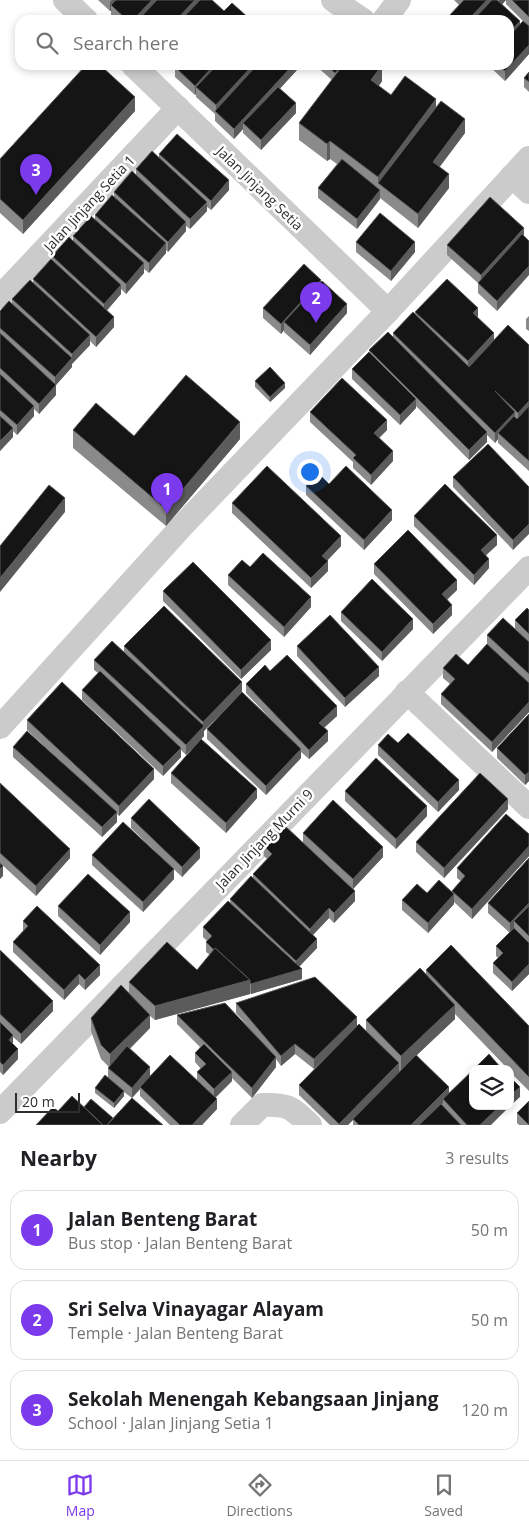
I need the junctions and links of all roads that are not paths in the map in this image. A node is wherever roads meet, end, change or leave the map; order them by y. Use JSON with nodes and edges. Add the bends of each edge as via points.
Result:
{"nodes":[{"id":1,"x":65,"y":0,"type":"edge"},
{"id":2,"x":333,"y":0,"type":"edge"},
{"id":3,"x":399,"y":0,"type":"edge"},
{"id":4,"x":81,"y":15,"type":"edge"},
{"id":5,"x":356,"y":15,"type":"edge"},
{"id":6,"x":388,"y":15,"type":"edge"},
{"id":7,"x":138,"y":70,"type":"edge"},
{"id":8,"x":178,"y":108,"type":"junction"},
{"id":9,"x":529,"y":158,"type":"edge"},
{"id":10,"x":512,"y":176,"type":"junction"},
{"id":11,"x":529,"y":192,"type":"edge"},
{"id":12,"x":0,"y":298,"type":"edge"},
{"id":13,"x":388,"y":311,"type":"junction"},
{"id":14,"x":529,"y":568,"type":"edge"},
{"id":15,"x":407,"y":692,"type":"junction"},
{"id":16,"x":0,"y":727,"type":"edge"},
{"id":17,"x":529,"y":807,"type":"edge"},
{"id":18,"x":0,"y":1112,"type":"edge"},
{"id":19,"x":242,"y":1125,"type":"edge"},
{"id":20,"x":310,"y":1125,"type":"edge"}],
"edges":[{"from":1,"to":4,"type":"street"},
{"from":2,"to":5,"type":"street"},
{"from":3,"to":6,"type":"street"},
{"from":7,"to":8,"type":"street","name":"Jalan Jinjang Setia"},
{"from":8,"to":12,"type":"street","name":"Jalan Jinjang Setia 1"},
{"from":8,"to":13,"type":"street","name":"Jalan Jinjang Setia"},
{"from":9,"to":10,"type":"street"},
{"from":10,"to":11,"type":"street"},
{"from":10,"to":13,"type":"street"},
{"from":13,"to":16,"type":"street","via":[[184,524]]},
{"from":14,"to":15,"type":"street","name":"Jalan Jinjang Murni 9"},
{"from":15,"to":17,"type":"street"},
{"from":15,"to":18,"type":"street","name":"Jalan Jinjang Murni 9"},
{"from":19,"to":20,"type":"street","via":[[262,1105],[280,1105],[294,1110]]}]}
